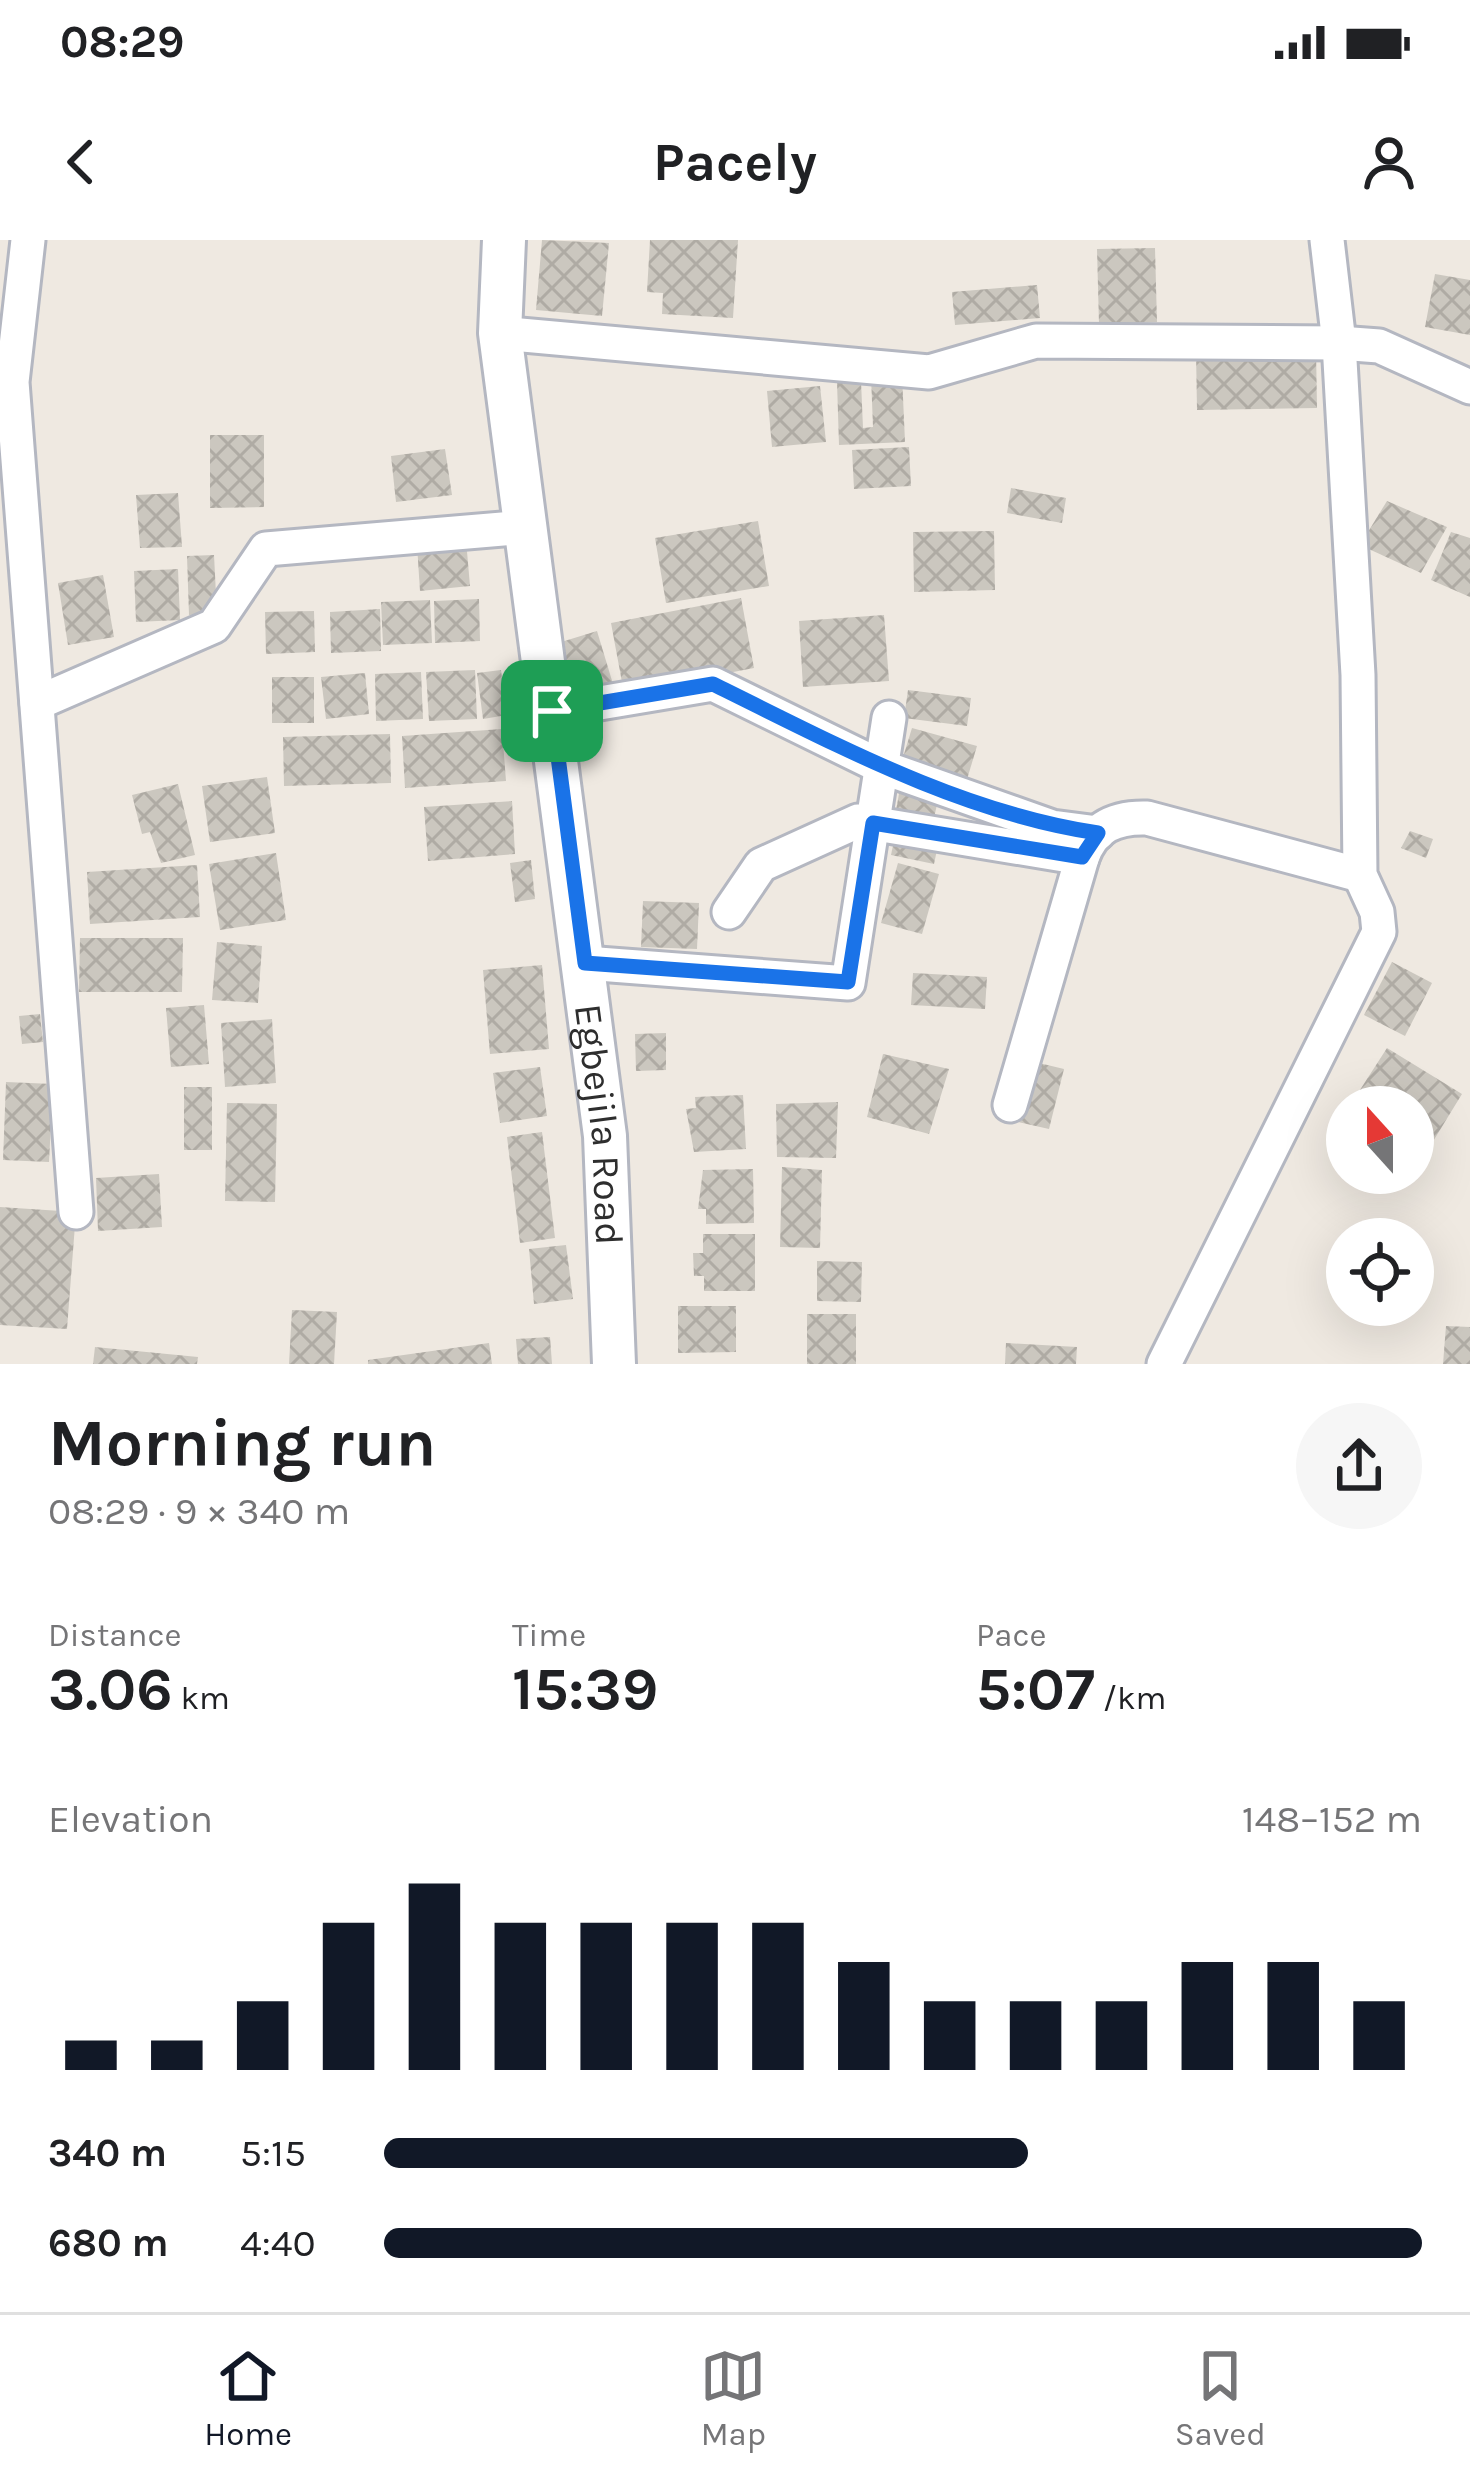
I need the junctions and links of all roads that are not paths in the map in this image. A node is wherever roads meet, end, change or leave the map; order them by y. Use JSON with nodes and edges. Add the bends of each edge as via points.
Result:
{"nodes":[{"id":1,"x":28,"y":240,"type":"edge"},
{"id":2,"x":504,"y":240,"type":"edge"},
{"id":3,"x":1327,"y":240,"type":"edge"},
{"id":4,"x":500,"y":333,"type":"junction"},
{"id":5,"x":1340,"y":343,"type":"junction"},
{"id":6,"x":6,"y":381,"type":"edge"},
{"id":7,"x":1470,"y":387,"type":"edge"},
{"id":8,"x":527,"y":526,"type":"junction"},
{"id":9,"x":16,"y":643,"type":"edge"},
{"id":10,"x":37,"y":703,"type":"junction"},
{"id":11,"x":552,"y":711,"type":"junction"},
{"id":12,"x":890,"y":718,"type":"dead end"},
{"id":13,"x":882,"y":767,"type":"junction"},
{"id":14,"x":873,"y":823,"type":"junction"},
{"id":15,"x":1090,"y":845,"type":"junction"},
{"id":16,"x":1360,"y":875,"type":"junction"},
{"id":17,"x":729,"y":912,"type":"dead end"},
{"id":18,"x":585,"y":963,"type":"junction"},
{"id":19,"x":1010,"y":1105,"type":"dead end"},
{"id":20,"x":76,"y":1212,"type":"dead end"},
{"id":21,"x":614,"y":1364,"type":"edge"},
{"id":22,"x":1164,"y":1364,"type":"edge"}],
"edges":[{"from":1,"to":6,"type":"street"},
{"from":2,"to":4,"type":"street","name":"Egbejila Road"},
{"from":3,"to":5,"type":"street"},
{"from":4,"to":5,"type":"street","via":[[929,372],[1036,341]]},
{"from":4,"to":8,"type":"street","name":"Egbejila Road"},
{"from":5,"to":7,"type":"street","via":[[1379,346]]},
{"from":5,"to":16,"type":"street"},
{"from":6,"to":9,"type":"street"},
{"from":8,"to":10,"type":"street","via":[[266,549],[214,626]]},
{"from":8,"to":11,"type":"street","name":"Egbejila Road"},
{"from":9,"to":10,"type":"street"},
{"from":10,"to":20,"type":"street"},
{"from":11,"to":13,"type":"street","via":[[713,684]]},
{"from":11,"to":18,"type":"street","name":"Egbejila Road"},
{"from":12,"to":13,"type":"street"},
{"from":13,"to":14,"type":"street"},
{"from":13,"to":15,"type":"street"},
{"from":14,"to":15,"type":"street"},
{"from":14,"to":17,"type":"street","via":[[858,821],[761,865]]},
{"from":14,"to":18,"type":"street","via":[[848,982]]},
{"from":15,"to":16,"type":"street","via":[[1120,817],[1147,818]]},
{"from":15,"to":19,"type":"street"},
{"from":16,"to":22,"type":"street","via":[[1379,932]]},
{"from":18,"to":21,"type":"street","name":"Egbejila Road","via":[[608,1175]]}]}
